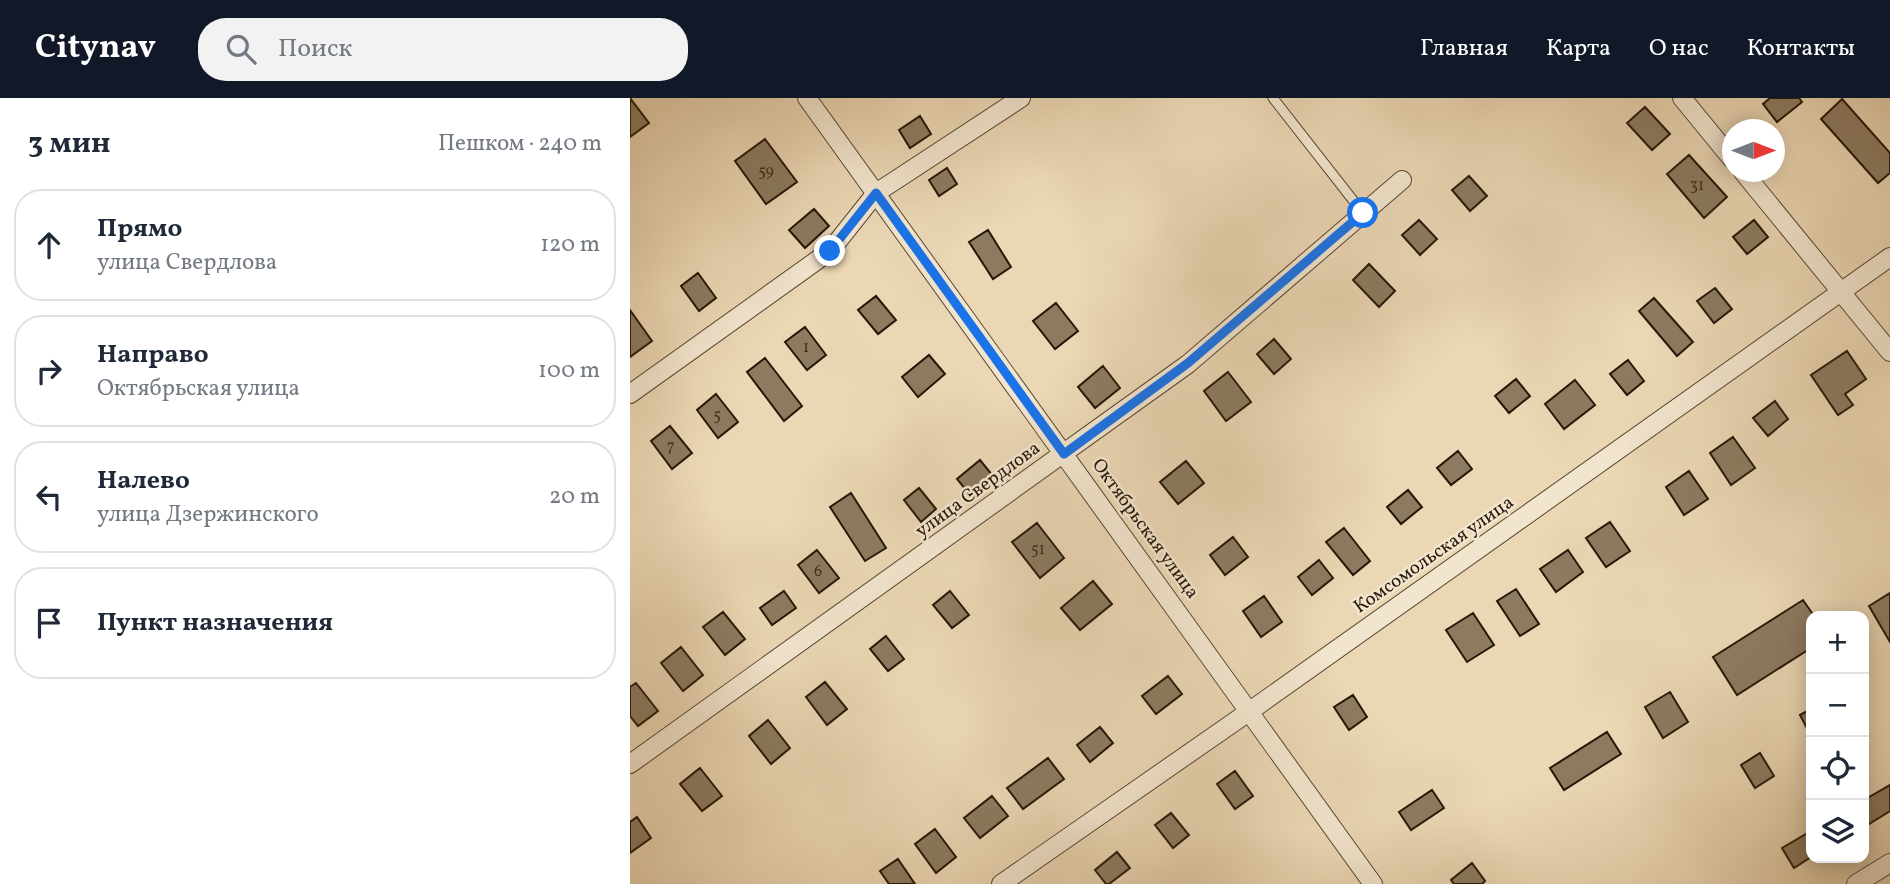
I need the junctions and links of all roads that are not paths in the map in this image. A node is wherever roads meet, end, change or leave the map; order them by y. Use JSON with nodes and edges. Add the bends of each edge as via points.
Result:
{"nodes":[{"id":1,"x":807,"y":98,"type":"edge"},
{"id":2,"x":1021,"y":98,"type":"edge"},
{"id":3,"x":1273,"y":98,"type":"edge"},
{"id":4,"x":1682,"y":98,"type":"edge"},
{"id":5,"x":1722,"y":147,"type":"edge"},
{"id":6,"x":1402,"y":180,"type":"dead end"},
{"id":7,"x":1751,"y":182,"type":"edge"},
{"id":8,"x":876,"y":193,"type":"junction"},
{"id":9,"x":1363,"y":213,"type":"junction"},
{"id":10,"x":1890,"y":257,"type":"edge"},
{"id":11,"x":1842,"y":292,"type":"junction"},
{"id":12,"x":1890,"y":352,"type":"edge"},
{"id":13,"x":630,"y":394,"type":"edge"},
{"id":14,"x":1064,"y":454,"type":"junction"},
{"id":15,"x":1250,"y":711,"type":"junction"},
{"id":16,"x":630,"y":764,"type":"edge"},
{"id":17,"x":1890,"y":863,"type":"edge"},
{"id":18,"x":1001,"y":884,"type":"edge"},
{"id":19,"x":1373,"y":884,"type":"edge"},
{"id":20,"x":1856,"y":884,"type":"edge"}],
"edges":[{"from":1,"to":8,"type":"street","name":"Октябрьская улица"},
{"from":2,"to":8,"type":"street"},
{"from":3,"to":9,"type":"lane"},
{"from":4,"to":5,"type":"street"},
{"from":6,"to":9,"type":"street","name":"улица Свердлова"},
{"from":7,"to":11,"type":"street"},
{"from":8,"to":13,"type":"street","via":[[830,251]]},
{"from":8,"to":14,"type":"street","name":"Октябрьская улица"},
{"from":9,"to":14,"type":"street","name":"улица Свердлова","via":[[1188,363]]},
{"from":10,"to":11,"type":"street","name":"Комсомольская улица"},
{"from":11,"to":12,"type":"street"},
{"from":11,"to":15,"type":"street","name":"Комсомольская улица"},
{"from":14,"to":15,"type":"street","name":"Октябрьская улица"},
{"from":14,"to":16,"type":"street","name":"улица Свердлова"},
{"from":15,"to":18,"type":"street","name":"Комсомольская улица"},
{"from":15,"to":19,"type":"street","name":"Октябрьская улица"},
{"from":17,"to":20,"type":"street"}]}
